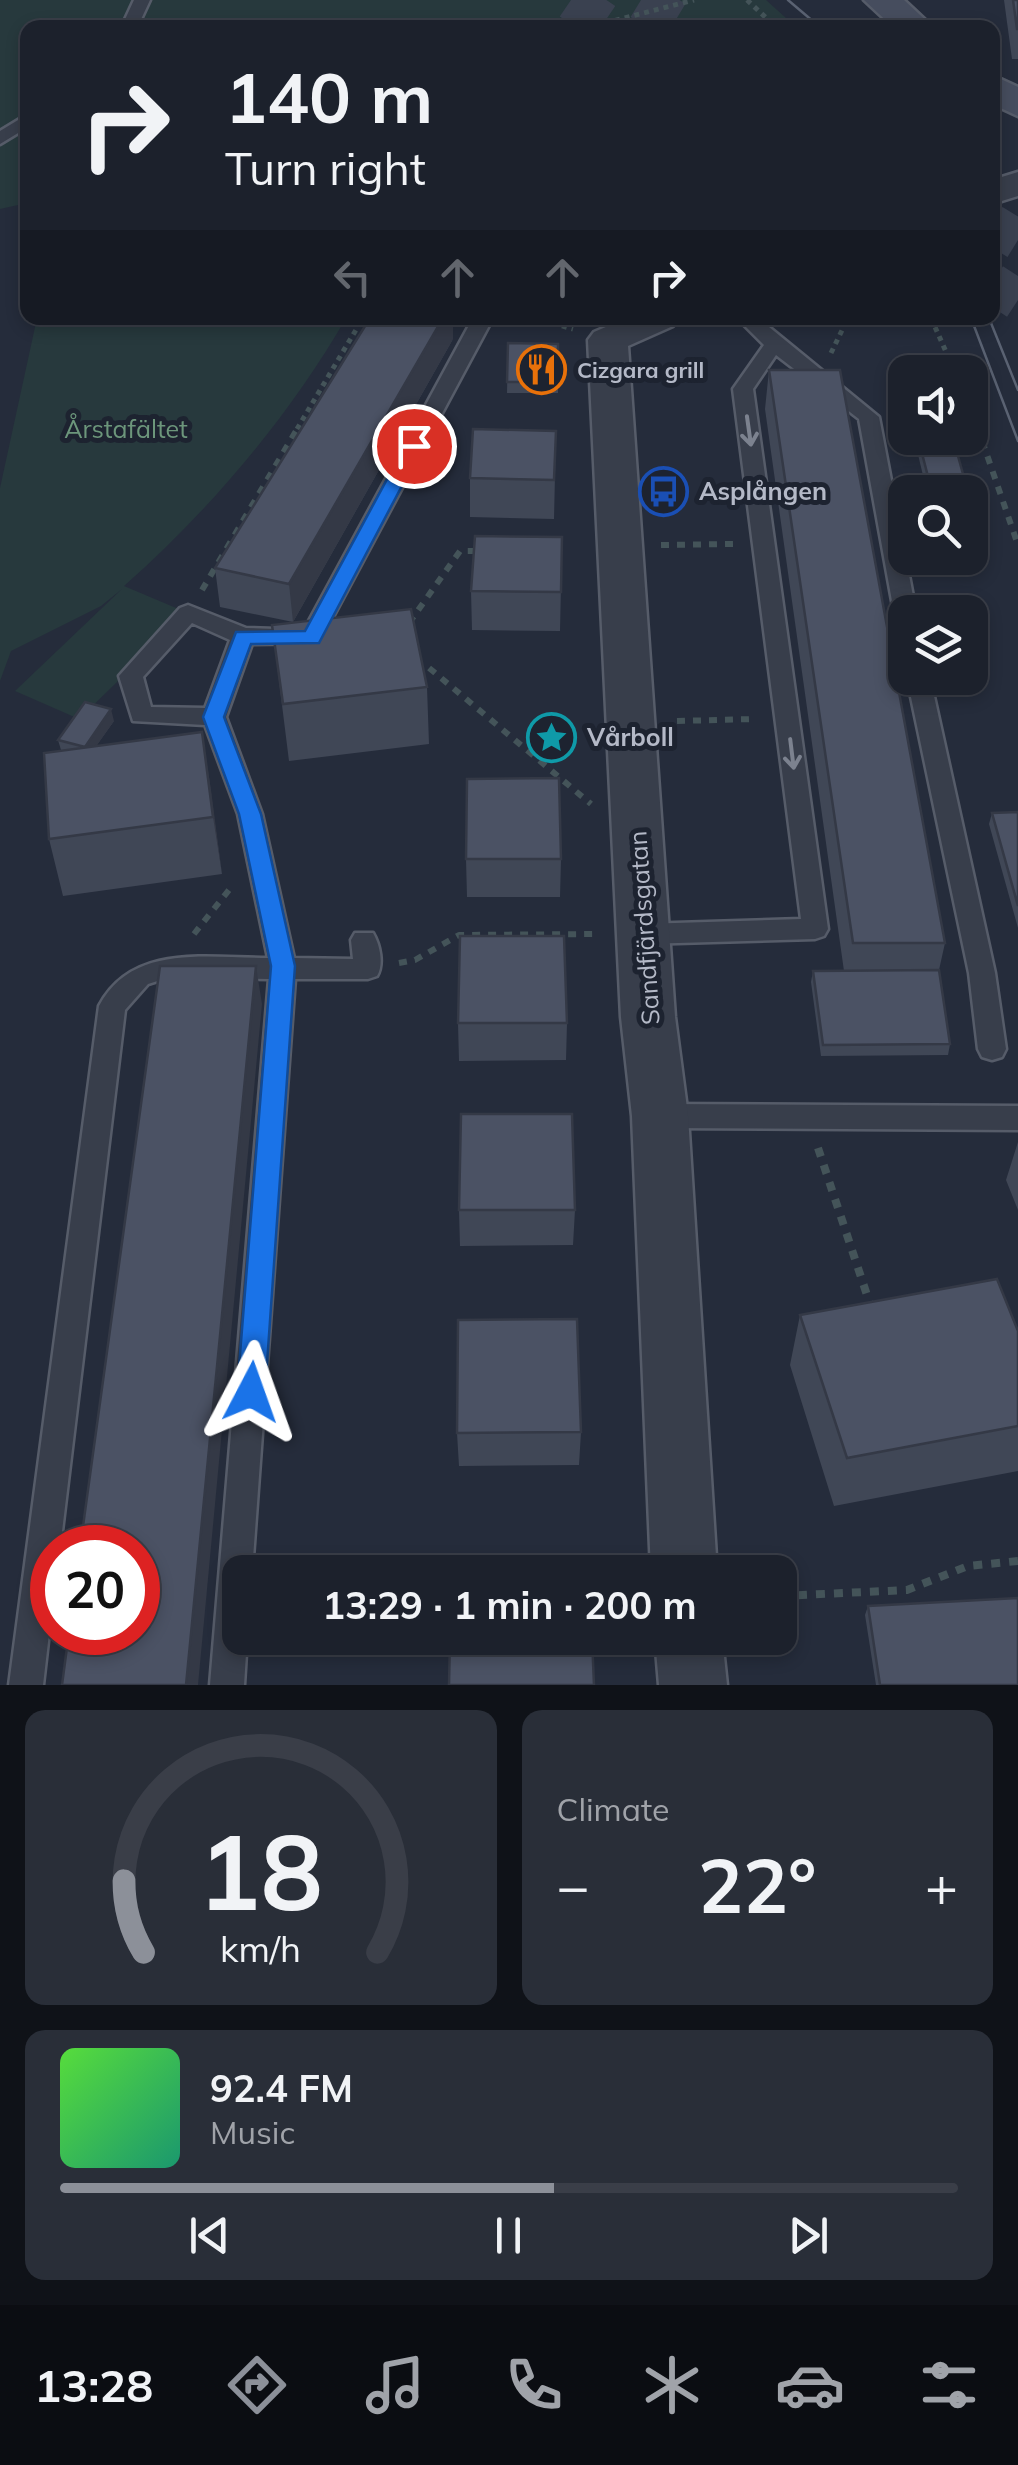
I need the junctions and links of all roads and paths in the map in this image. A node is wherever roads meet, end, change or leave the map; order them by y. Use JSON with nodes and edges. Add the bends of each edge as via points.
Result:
{"nodes":[{"id":1,"x":694,"y":0,"type":"edge"},
{"id":2,"x":747,"y":0,"type":"edge"},
{"id":3,"x":882,"y":0,"type":"edge"},
{"id":4,"x":617,"y":20,"type":"edge"},
{"id":5,"x":769,"y":20,"type":"edge"},
{"id":6,"x":906,"y":20,"type":"edge"},
{"id":7,"x":20,"y":125,"type":"edge"},
{"id":8,"x":20,"y":143,"type":"edge"},
{"id":9,"x":359,"y":325,"type":"edge"},
{"id":10,"x":479,"y":325,"type":"edge"},
{"id":11,"x":643,"y":325,"type":"edge"},
{"id":12,"x":754,"y":325,"type":"edge"},
{"id":13,"x":933,"y":325,"type":"edge"},
{"id":14,"x":774,"y":344,"type":"junction"},
{"id":15,"x":947,"y":355,"type":"edge"},
{"id":16,"x":987,"y":455,"type":"edge"},
{"id":17,"x":765,"y":544,"type":"junction"},
{"id":18,"x":622,"y":545,"type":"junction"},
{"id":19,"x":1018,"y":545,"type":"edge"},
{"id":20,"x":491,"y":550,"type":"edge"},
{"id":21,"x":902,"y":595,"type":"edge"},
{"id":22,"x":188,"y":613,"type":"junction"},
{"id":23,"x":396,"y":632,"type":"edge"},
{"id":24,"x":243,"y":636,"type":"junction"},
{"id":25,"x":409,"y":661,"type":"edge"},
{"id":26,"x":922,"y":695,"type":"edge"},
{"id":27,"x":214,"y":717,"type":"junction"},
{"id":28,"x":788,"y":719,"type":"junction"},
{"id":29,"x":630,"y":722,"type":"junction"},
{"id":30,"x":638,"y":842,"type":"junction"},
{"id":31,"x":258,"y":852,"type":"junction"},
{"id":32,"x":644,"y":934,"type":"junction"},
{"id":33,"x":366,"y":955,"type":"joint"},
{"id":34,"x":283,"y":966,"type":"junction"},
{"id":35,"x":167,"y":968,"type":"junction"},
{"id":36,"x":992,"y":1050,"type":"dead end"},
{"id":37,"x":660,"y":1116,"type":"junction"},
{"id":38,"x":808,"y":1116,"type":"junction"},
{"id":39,"x":1018,"y":1118,"type":"edge"},
{"id":40,"x":874,"y":1316,"type":"edge"},
{"id":41,"x":683,"y":1555,"type":"edge"},
{"id":42,"x":1018,"y":1561,"type":"edge"},
{"id":43,"x":797,"y":1595,"type":"edge"},
{"id":44,"x":690,"y":1655,"type":"edge"},
{"id":45,"x":26,"y":1685,"type":"edge"},
{"id":46,"x":228,"y":1685,"type":"edge"},
{"id":47,"x":693,"y":1685,"type":"edge"}],
"edges":[{"from":1,"to":4,"type":"path"},
{"from":2,"to":5,"type":"path"},
{"from":3,"to":6,"type":"street"},
{"from":7,"to":8,"type":"lane","via":[[0,140]]},
{"from":9,"to":22,"type":"path"},
{"from":10,"to":24,"type":"lane","via":[[311,638]]},
{"from":11,"to":18,"type":"street","name":"Sandfjärdsgatan","via":[[608,340]]},
{"from":12,"to":14,"type":"lane"},
{"from":13,"to":15,"type":"path"},
{"from":14,"to":17,"type":"lane","one_way":true,"via":[[743,390]]},
{"from":14,"to":21,"type":"lane","via":[[869,416]]},
{"from":16,"to":19,"type":"path"},
{"from":17,"to":18,"type":"path"},
{"from":17,"to":28,"type":"lane"},
{"from":18,"to":29,"type":"street","name":"Sandfjärdsgatan"},
{"from":20,"to":23,"type":"path","via":[[460,551]]},
{"from":22,"to":24,"type":"lane"},
{"from":22,"to":27,"type":"lane","via":[[131,676],[141,715]]},
{"from":24,"to":27,"type":"lane"},
{"from":25,"to":30,"type":"path","via":[[428,667]]},
{"from":26,"to":36,"type":"lane"},
{"from":27,"to":31,"type":"lane"},
{"from":28,"to":29,"type":"path"},
{"from":28,"to":32,"type":"lane","one_way":true,"via":[[815,928]]},
{"from":29,"to":30,"type":"street","name":"Sandfjärdsgatan"},
{"from":30,"to":32,"type":"street","name":"Sandfjärdsgatan"},
{"from":31,"to":34,"type":"lane"},
{"from":31,"to":35,"type":"path"},
{"from":32,"to":33,"type":"path","via":[[459,935],[415,960]]},
{"from":32,"to":37,"type":"street","name":"Sandfjärdsgatan"},
{"from":33,"to":34,"type":"lane"},
{"from":34,"to":35,"type":"lane"},
{"from":34,"to":46,"type":"lane"},
{"from":35,"to":45,"type":"lane","via":[[139,976],[112,1006]]},
{"from":37,"to":38,"type":"lane"},
{"from":37,"to":41,"type":"street","name":"Sandfjärdsgatan"},
{"from":38,"to":39,"type":"lane"},
{"from":38,"to":40,"type":"path"},
{"from":42,"to":43,"type":"path","via":[[968,1566],[907,1590]]},
{"from":44,"to":47,"type":"street"}]}
